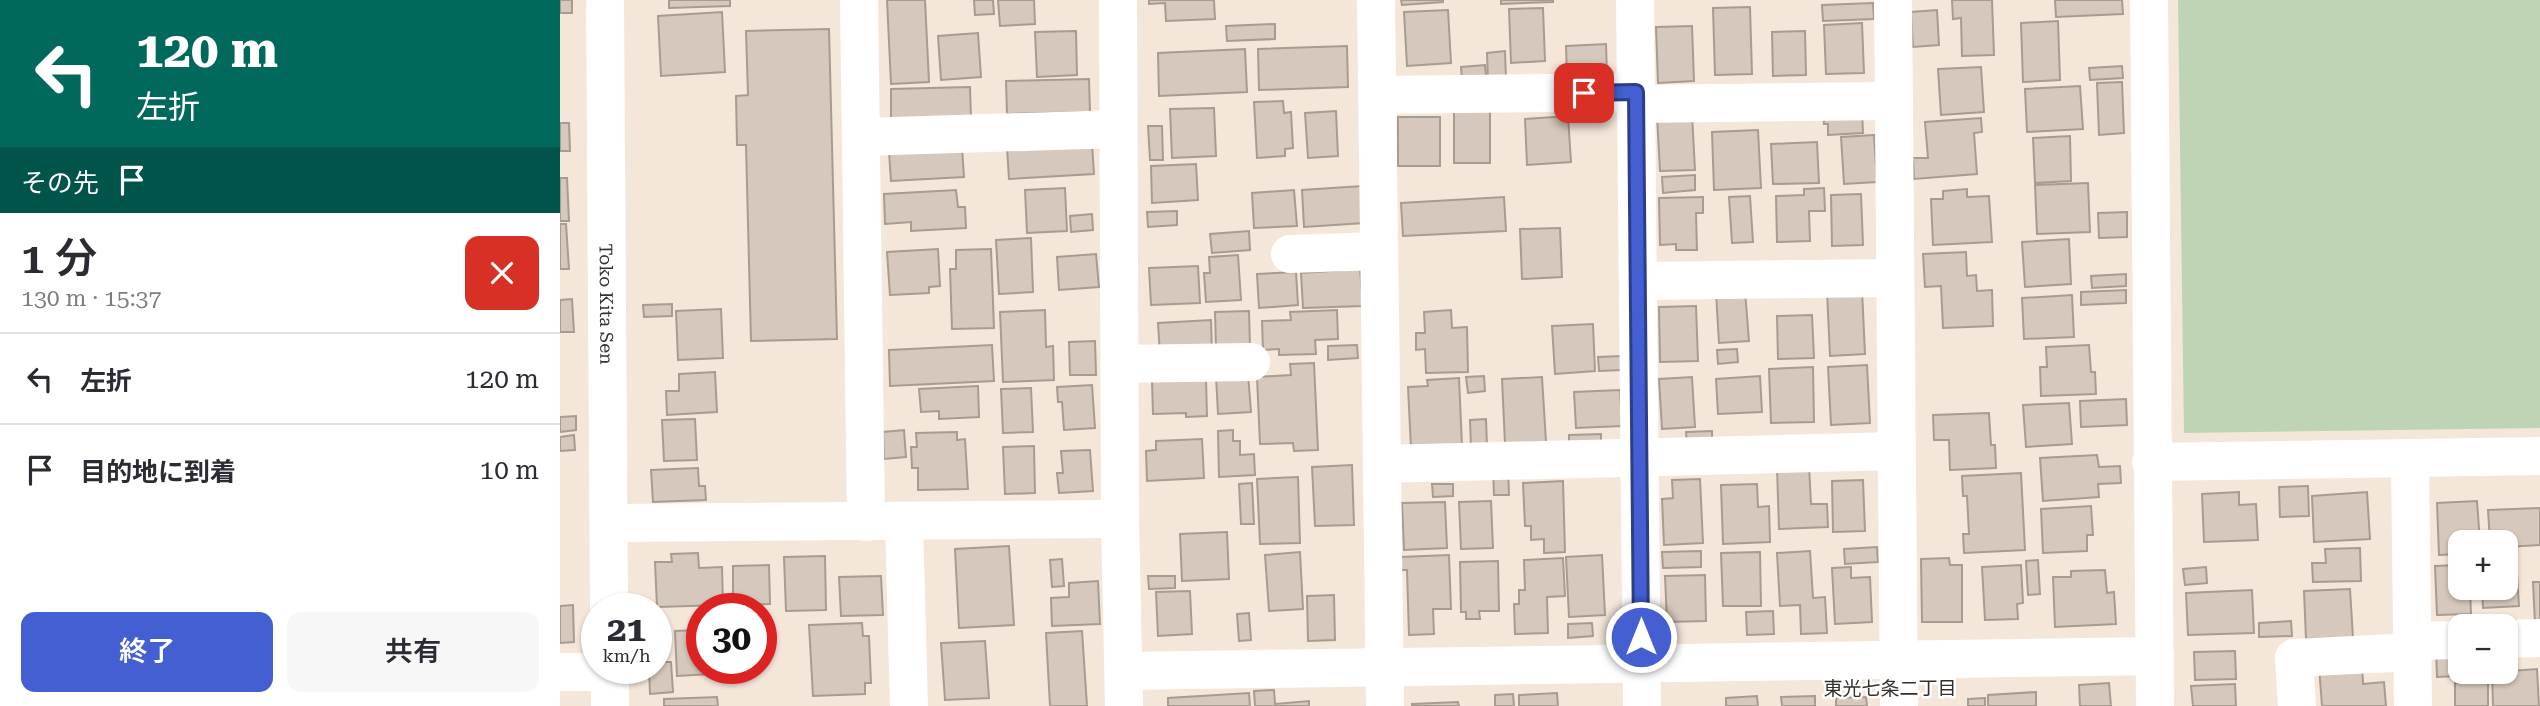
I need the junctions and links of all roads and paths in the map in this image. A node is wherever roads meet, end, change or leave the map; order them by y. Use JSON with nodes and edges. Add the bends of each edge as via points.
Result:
{"nodes":[{"id":1,"x":605,"y":0,"type":"edge"},
{"id":2,"x":859,"y":0,"type":"edge"},
{"id":3,"x":1118,"y":0,"type":"edge"},
{"id":4,"x":1376,"y":0,"type":"edge"},
{"id":5,"x":1635,"y":0,"type":"edge"},
{"id":6,"x":1893,"y":0,"type":"edge"},
{"id":7,"x":2149,"y":0,"type":"edge"},
{"id":8,"x":1377,"y":95,"type":"junction"},
{"id":9,"x":1636,"y":98,"type":"junction"},
{"id":10,"x":1894,"y":101,"type":"junction"},
{"id":11,"x":1118,"y":129,"type":"junction"},
{"id":12,"x":861,"y":137,"type":"junction"},
{"id":13,"x":1379,"y":251,"type":"junction"},
{"id":14,"x":1290,"y":254,"type":"dead end"},
{"id":15,"x":1895,"y":278,"type":"junction"},
{"id":16,"x":1637,"y":281,"type":"junction"},
{"id":17,"x":1251,"y":362,"type":"dead end"},
{"id":18,"x":1119,"y":364,"type":"junction"},
{"id":19,"x":1897,"y":451,"type":"junction"},
{"id":20,"x":2540,"y":456,"type":"edge"},
{"id":21,"x":1639,"y":457,"type":"junction"},
{"id":22,"x":2410,"y":460,"type":"junction"},
{"id":23,"x":2151,"y":461,"type":"junction"},
{"id":24,"x":1382,"y":464,"type":"junction"},
{"id":25,"x":1120,"y":519,"type":"junction"},
{"id":26,"x":866,"y":522,"type":"junction"},
{"id":27,"x":904,"y":522,"type":"junction"},
{"id":28,"x":609,"y":523,"type":"junction"},
{"id":29,"x":609,"y":593,"type":"edge"},
{"id":30,"x":2540,"y":638,"type":"edge"},
{"id":31,"x":2518,"y":639,"type":"edge"},
{"id":32,"x":2448,"y":642,"type":"edge"},
{"id":33,"x":2413,"y":646,"type":"junction"},
{"id":34,"x":2155,"y":656,"type":"junction"},
{"id":35,"x":1899,"y":661,"type":"junction"},
{"id":36,"x":1641,"y":662,"type":"junction"},
{"id":37,"x":1385,"y":667,"type":"junction"},
{"id":38,"x":560,"y":672,"type":"edge"},
{"id":39,"x":581,"y":676,"type":"edge"},
{"id":40,"x":1124,"y":689,"type":"edge"},
{"id":41,"x":908,"y":706,"type":"edge"},
{"id":42,"x":1385,"y":706,"type":"edge"},
{"id":43,"x":1642,"y":706,"type":"edge"},
{"id":44,"x":1899,"y":706,"type":"edge"},
{"id":45,"x":2155,"y":706,"type":"edge"},
{"id":46,"x":2298,"y":706,"type":"edge"},
{"id":47,"x":2413,"y":706,"type":"edge"}],
"edges":[{"from":1,"to":28,"type":"street","name":"Toko Kita Sen"},
{"from":2,"to":12,"type":"street"},
{"from":3,"to":11,"type":"street"},
{"from":4,"to":8,"type":"street"},
{"from":5,"to":9,"type":"street"},
{"from":6,"to":10,"type":"street"},
{"from":7,"to":23,"type":"street"},
{"from":8,"to":9,"type":"street"},
{"from":8,"to":13,"type":"street"},
{"from":9,"to":10,"type":"street"},
{"from":9,"to":16,"type":"street"},
{"from":10,"to":15,"type":"street"},
{"from":11,"to":12,"type":"street"},
{"from":11,"to":18,"type":"street"},
{"from":12,"to":26,"type":"street"},
{"from":13,"to":14,"type":"street"},
{"from":13,"to":24,"type":"street"},
{"from":15,"to":16,"type":"street"},
{"from":15,"to":19,"type":"street"},
{"from":16,"to":21,"type":"street"},
{"from":17,"to":18,"type":"street"},
{"from":18,"to":25,"type":"street"},
{"from":19,"to":21,"type":"street"},
{"from":19,"to":35,"type":"street"},
{"from":20,"to":22,"type":"street"},
{"from":21,"to":24,"type":"street"},
{"from":21,"to":36,"type":"street"},
{"from":22,"to":23,"type":"street"},
{"from":22,"to":33,"type":"street"},
{"from":23,"to":34,"type":"street"},
{"from":24,"to":37,"type":"street"},
{"from":25,"to":27,"type":"street"},
{"from":25,"to":40,"type":"street"},
{"from":26,"to":27,"type":"street"},
{"from":26,"to":28,"type":"street"},
{"from":27,"to":41,"type":"street"},
{"from":28,"to":29,"type":"street","name":"Toko Kita Sen"},
{"from":30,"to":31,"type":"street"},
{"from":32,"to":33,"type":"street"},
{"from":33,"to":46,"type":"street","via":[[2294,658]]},
{"from":33,"to":47,"type":"street"},
{"from":34,"to":35,"type":"street"},
{"from":34,"to":45,"type":"street"},
{"from":35,"to":36,"type":"street"},
{"from":35,"to":44,"type":"street"},
{"from":36,"to":37,"type":"street"},
{"from":36,"to":43,"type":"street"},
{"from":37,"to":40,"type":"street"},
{"from":37,"to":42,"type":"street"},
{"from":38,"to":39,"type":"street"}]}
